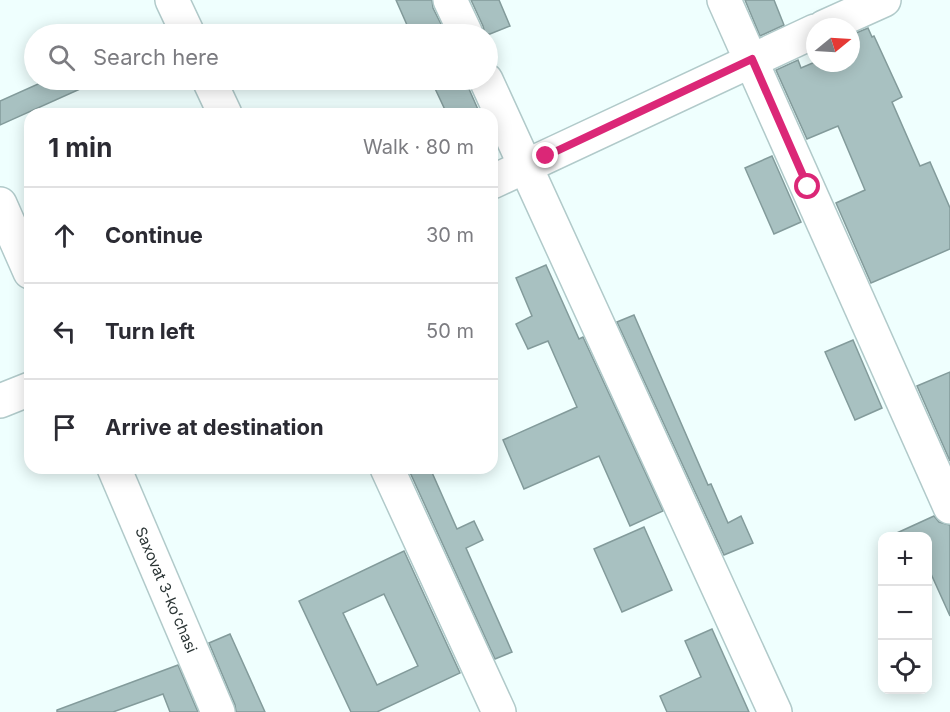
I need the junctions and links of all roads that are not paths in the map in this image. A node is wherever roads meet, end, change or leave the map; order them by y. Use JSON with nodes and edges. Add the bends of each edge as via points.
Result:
{"nodes":[{"id":1,"x":172,"y":0,"type":"edge"},
{"id":2,"x":450,"y":0,"type":"edge"},
{"id":3,"x":724,"y":0,"type":"edge"},
{"id":4,"x":884,"y":0,"type":"edge"},
{"id":5,"x":844,"y":18,"type":"edge"},
{"id":6,"x":183,"y":24,"type":"edge"},
{"id":7,"x":461,"y":24,"type":"edge"},
{"id":8,"x":806,"y":35,"type":"edge"},
{"id":9,"x":752,"y":59,"type":"junction"},
{"id":10,"x":214,"y":90,"type":"edge"},
{"id":11,"x":491,"y":90,"type":"edge"},
{"id":12,"x":222,"y":108,"type":"edge"},
{"id":13,"x":526,"y":166,"type":"junction"},
{"id":14,"x":498,"y":179,"type":"edge"},
{"id":15,"x":0,"y":204,"type":"edge"},
{"id":16,"x":24,"y":258,"type":"edge"},
{"id":17,"x":24,"y":391,"type":"edge"},
{"id":18,"x":0,"y":401,"type":"edge"},
{"id":19,"x":117,"y":474,"type":"edge"},
{"id":20,"x":390,"y":474,"type":"edge"},
{"id":21,"x":950,"y":507,"type":"edge"},
{"id":22,"x":218,"y":712,"type":"edge"},
{"id":23,"x":499,"y":712,"type":"edge"},
{"id":24,"x":775,"y":712,"type":"edge"}],
"edges":[{"from":1,"to":6,"type":"street"},
{"from":2,"to":7,"type":"street"},
{"from":3,"to":9,"type":"street"},
{"from":4,"to":5,"type":"street"},
{"from":8,"to":9,"type":"street"},
{"from":9,"to":13,"type":"street"},
{"from":9,"to":21,"type":"street"},
{"from":10,"to":12,"type":"street"},
{"from":11,"to":13,"type":"street"},
{"from":13,"to":14,"type":"street"},
{"from":13,"to":24,"type":"street"},
{"from":15,"to":16,"type":"street"},
{"from":17,"to":18,"type":"street"},
{"from":19,"to":22,"type":"street","name":"Saxovat 3-koʻchasi"},
{"from":20,"to":23,"type":"street"}]}
